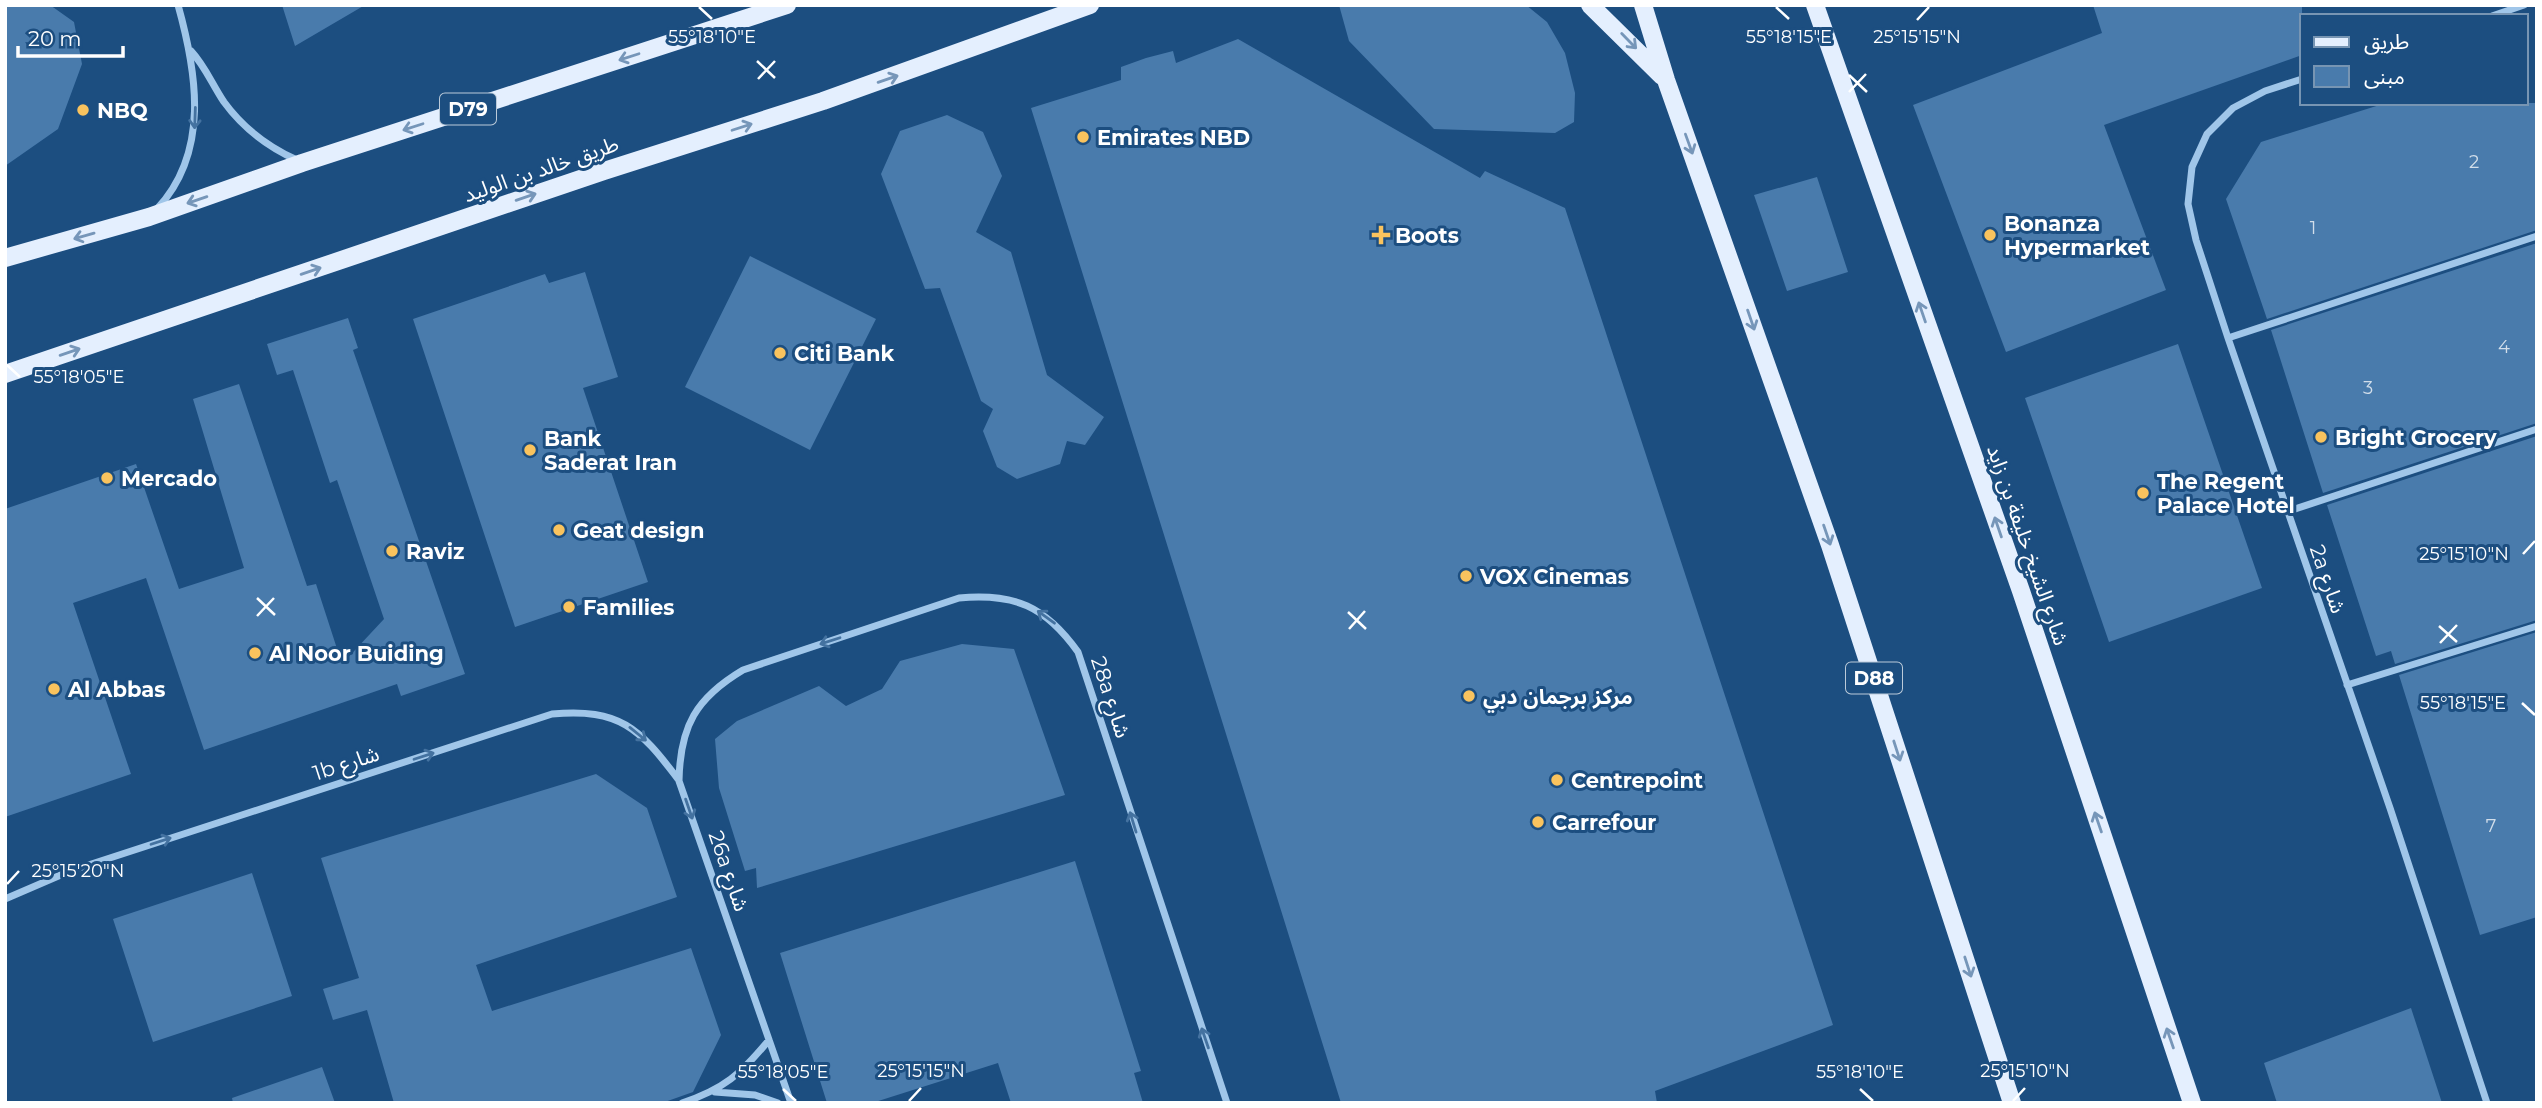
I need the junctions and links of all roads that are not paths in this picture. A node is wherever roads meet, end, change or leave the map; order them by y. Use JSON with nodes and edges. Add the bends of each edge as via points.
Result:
{"nodes":[{"id":1,"x":178,"y":5,"type":"edge"},
{"id":2,"x":787,"y":5,"type":"edge"},
{"id":3,"x":1090,"y":5,"type":"edge"},
{"id":4,"x":1590,"y":5,"type":"edge"},
{"id":5,"x":1643,"y":5,"type":"edge"},
{"id":6,"x":1815,"y":5,"type":"edge"},
{"id":7,"x":1827,"y":5,"type":"edge"},
{"id":8,"x":2524,"y":5,"type":"edge"},
{"id":9,"x":2498,"y":14,"type":"edge"},
{"id":10,"x":191,"y":50,"type":"junction"},
{"id":11,"x":1830,"y":50,"type":"junction"},
{"id":12,"x":1666,"y":80,"type":"junction"},
{"id":13,"x":2300,"y":80,"type":"edge"},
{"id":14,"x":302,"y":163,"type":"junction"},
{"id":15,"x":149,"y":217,"type":"junction"},
{"id":16,"x":2537,"y":236,"type":"edge"},
{"id":17,"x":5,"y":258,"type":"edge"},
{"id":18,"x":2228,"y":338,"type":"junction"},
{"id":19,"x":5,"y":374,"type":"edge"},
{"id":20,"x":2537,"y":429,"type":"edge"},
{"id":21,"x":2286,"y":512,"type":"junction"},
{"id":22,"x":2537,"y":626,"type":"edge"},
{"id":23,"x":743,"y":670,"type":"joint"},
{"id":24,"x":2347,"y":685,"type":"junction"},
{"id":25,"x":679,"y":780,"type":"junction"},
{"id":26,"x":5,"y":899,"type":"edge"},
{"id":27,"x":769,"y":1040,"type":"junction"},
{"id":28,"x":714,"y":1092,"type":"junction"},
{"id":29,"x":682,"y":1103,"type":"edge"},
{"id":30,"x":778,"y":1103,"type":"edge"},
{"id":31,"x":791,"y":1103,"type":"edge"},
{"id":32,"x":1227,"y":1103,"type":"edge"},
{"id":33,"x":2012,"y":1103,"type":"edge"},
{"id":34,"x":2192,"y":1103,"type":"edge"},
{"id":35,"x":2487,"y":1103,"type":"edge"}],
"edges":[{"from":1,"to":10,"type":"street"},
{"from":2,"to":14,"type":"main road","number":"D79","one_way":true},
{"from":19,"to":3,"type":"main road","name":"طريق خالد بن الوليد","one_way":true,"via":[[823,101]]},
{"from":4,"to":12,"type":"main road","one_way":true},
{"from":5,"to":12,"type":"main road","number":"D88"},
{"from":6,"to":11,"type":"main road","name":"شارع الشيخ خليفة بن زايد"},
{"from":7,"to":11,"type":"main road"},
{"from":8,"to":9,"type":"street"},
{"from":10,"to":14,"type":"street","via":[[235,116],[266,143]]},
{"from":10,"to":15,"type":"street","one_way":true,"via":[[194,135],[178,180]]},
{"from":34,"to":11,"type":"main road","name":"شارع الشيخ خليفة بن زايد","one_way":true,"via":[[2021,591]]},
{"from":12,"to":33,"type":"main road","number":"D88","one_way":true,"via":[[1830,545]]},
{"from":13,"to":18,"type":"street","name":"2a شارع","via":[[2233,108],[2207,134],[2192,167],[2188,204]]},
{"from":14,"to":15,"type":"main road","number":"D79","one_way":true},
{"from":15,"to":17,"type":"main road","number":"D79","one_way":true},
{"from":16,"to":18,"type":"street"},
{"from":18,"to":21,"type":"street","name":"2a شارع"},
{"from":20,"to":21,"type":"street"},
{"from":21,"to":24,"type":"street","name":"2a شارع"},
{"from":22,"to":24,"type":"street"},
{"from":23,"to":25,"type":"street","name":"26a شارع","via":[[718,685],[699,705],[686,728]]},
{"from":32,"to":23,"type":"street","name":"28a شارع","one_way":true,"via":[[1087,675],[1078,652],[1044,614],[1021,602],[991,595],[960,598]]},
{"from":24,"to":35,"type":"street","name":"2a شارع"},
{"from":26,"to":25,"type":"street","name":"1b شارع","one_way":true,"via":[[70,871],[552,714],[585,711],[613,718],[638,732]]},
{"from":25,"to":27,"type":"street","name":"26a شارع","one_way":true},
{"from":27,"to":28,"type":"street","via":[[744,1069]]},
{"from":27,"to":31,"type":"street","name":"26a شارع"},
{"from":28,"to":29,"type":"street"},
{"from":28,"to":30,"type":"street","via":[[755,1095]]}]}
